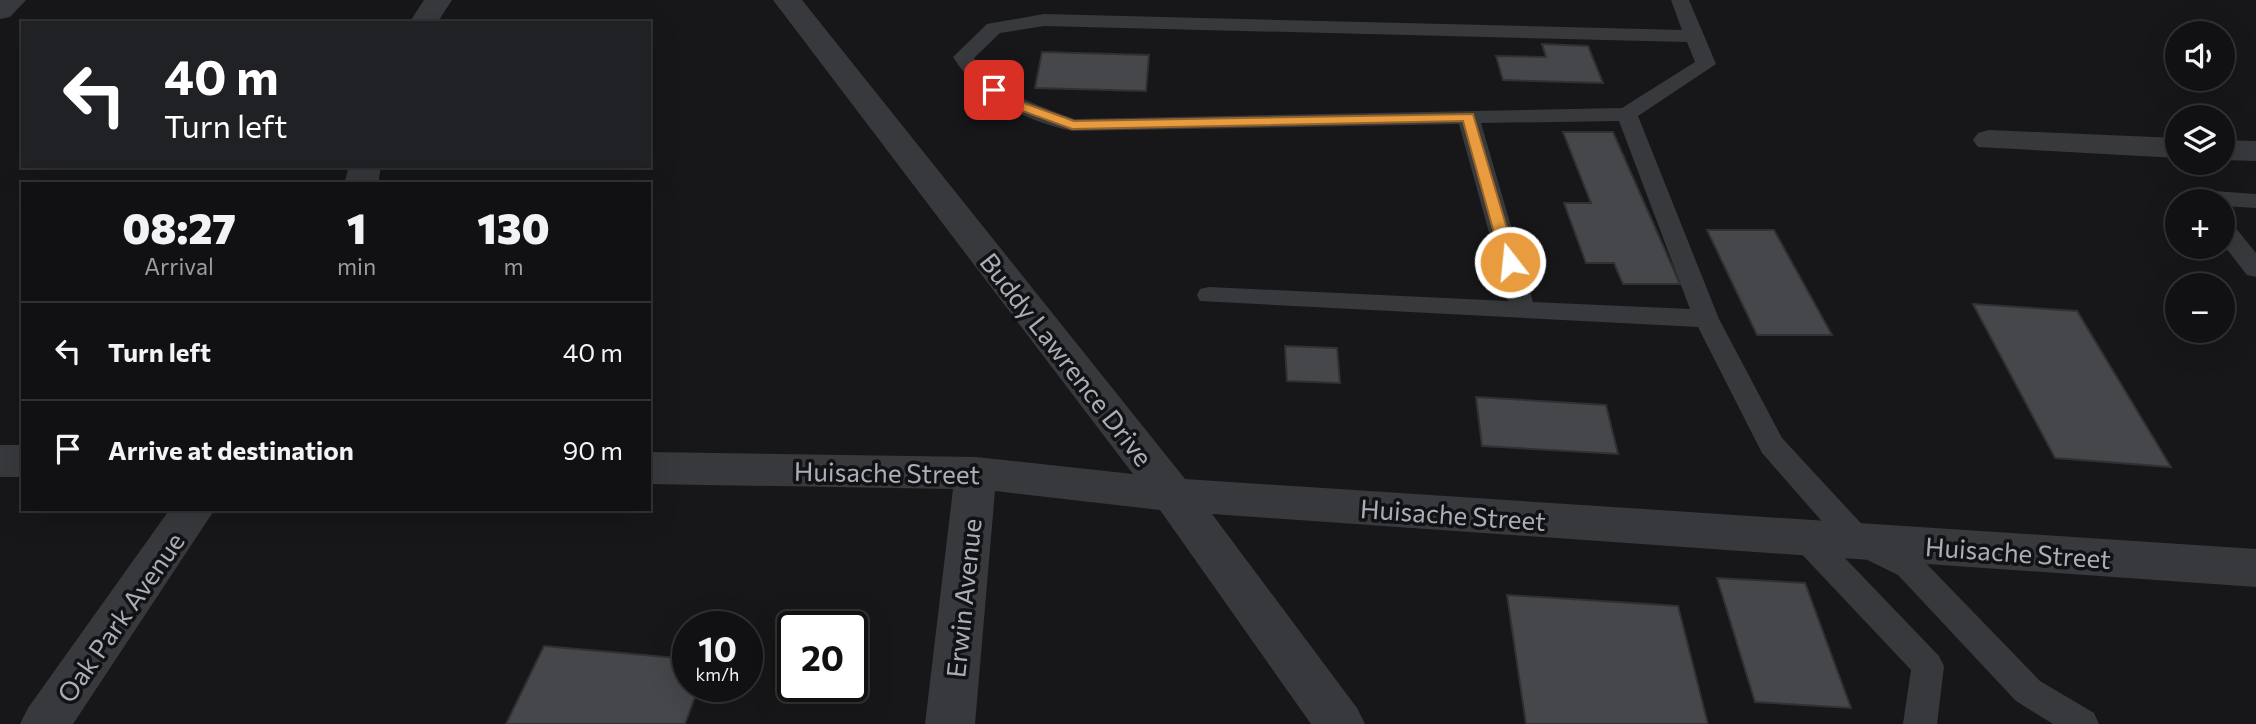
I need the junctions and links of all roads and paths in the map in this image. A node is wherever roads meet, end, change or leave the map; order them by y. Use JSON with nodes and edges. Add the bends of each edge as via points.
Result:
{"nodes":[{"id":1,"x":12,"y":0,"type":"edge"},
{"id":2,"x":439,"y":0,"type":"edge"},
{"id":3,"x":787,"y":0,"type":"edge"},
{"id":4,"x":1680,"y":0,"type":"edge"},
{"id":5,"x":0,"y":11,"type":"edge"},
{"id":6,"x":424,"y":21,"type":"edge"},
{"id":7,"x":1695,"y":36,"type":"junction"},
{"id":8,"x":1627,"y":114,"type":"junction"},
{"id":9,"x":1468,"y":117,"type":"junction"},
{"id":10,"x":1989,"y":139,"type":"dead end"},
{"id":11,"x":2165,"y":147,"type":"edge"},
{"id":12,"x":2235,"y":150,"type":"edge"},
{"id":13,"x":2256,"y":151,"type":"edge"},
{"id":14,"x":2235,"y":200,"type":"edge"},
{"id":15,"x":2256,"y":201,"type":"edge"},
{"id":16,"x":2235,"y":242,"type":"edge"},
{"id":17,"x":2256,"y":269,"type":"edge"},
{"id":18,"x":1209,"y":295,"type":"dead end"},
{"id":19,"x":1523,"y":310,"type":"junction"},
{"id":20,"x":1706,"y":319,"type":"junction"},
{"id":21,"x":0,"y":461,"type":"edge"},
{"id":22,"x":21,"y":461,"type":"edge"},
{"id":23,"x":651,"y":468,"type":"edge"},
{"id":24,"x":976,"y":473,"type":"junction"},
{"id":25,"x":1173,"y":495,"type":"junction"},
{"id":26,"x":193,"y":511,"type":"edge"},
{"id":27,"x":1807,"y":538,"type":"junction"},
{"id":28,"x":1858,"y":541,"type":"junction"},
{"id":29,"x":2256,"y":568,"type":"edge"},
{"id":30,"x":45,"y":724,"type":"edge"},
{"id":31,"x":950,"y":724,"type":"edge"},
{"id":32,"x":1340,"y":724,"type":"edge"},
{"id":33,"x":1920,"y":724,"type":"edge"},
{"id":34,"x":2082,"y":724,"type":"edge"}],
"edges":[{"from":1,"to":5,"type":"street"},
{"from":2,"to":6,"type":"street"},
{"from":3,"to":25,"type":"street","name":"Buddy Lawrence Drive"},
{"from":4,"to":7,"type":"lane"},
{"from":7,"to":8,"type":"lane","via":[[1706,64]]},
{"from":7,"to":9,"type":"lane","via":[[1044,20],[994,28],[963,57],[972,75],[1017,104],[1072,125]]},
{"from":8,"to":9,"type":"lane"},
{"from":8,"to":20,"type":"lane"},
{"from":9,"to":19,"type":"lane"},
{"from":10,"to":11,"type":"street"},
{"from":12,"to":13,"type":"street"},
{"from":14,"to":15,"type":"lane"},
{"from":16,"to":17,"type":"lane"},
{"from":18,"to":19,"type":"lane"},
{"from":19,"to":20,"type":"lane"},
{"from":20,"to":28,"type":"lane","via":[[1772,445]]},
{"from":21,"to":22,"type":"street"},
{"from":23,"to":24,"type":"street","name":"Huisache Street"},
{"from":24,"to":25,"type":"street","name":"Huisache Street"},
{"from":24,"to":31,"type":"street","name":"Erwin Avenue"},
{"from":25,"to":27,"type":"street","name":"Huisache Street"},
{"from":25,"to":32,"type":"street","name":"Buddy Lawrence Drive"},
{"from":26,"to":30,"type":"street","name":"Oak Park Avenue"},
{"from":27,"to":28,"type":"street","name":"Huisache Street"},
{"from":27,"to":33,"type":"lane","via":[[1927,666]]},
{"from":28,"to":29,"type":"street","name":"Huisache Street"},
{"from":28,"to":34,"type":"lane","via":[[1909,566],[2028,691]]}]}
